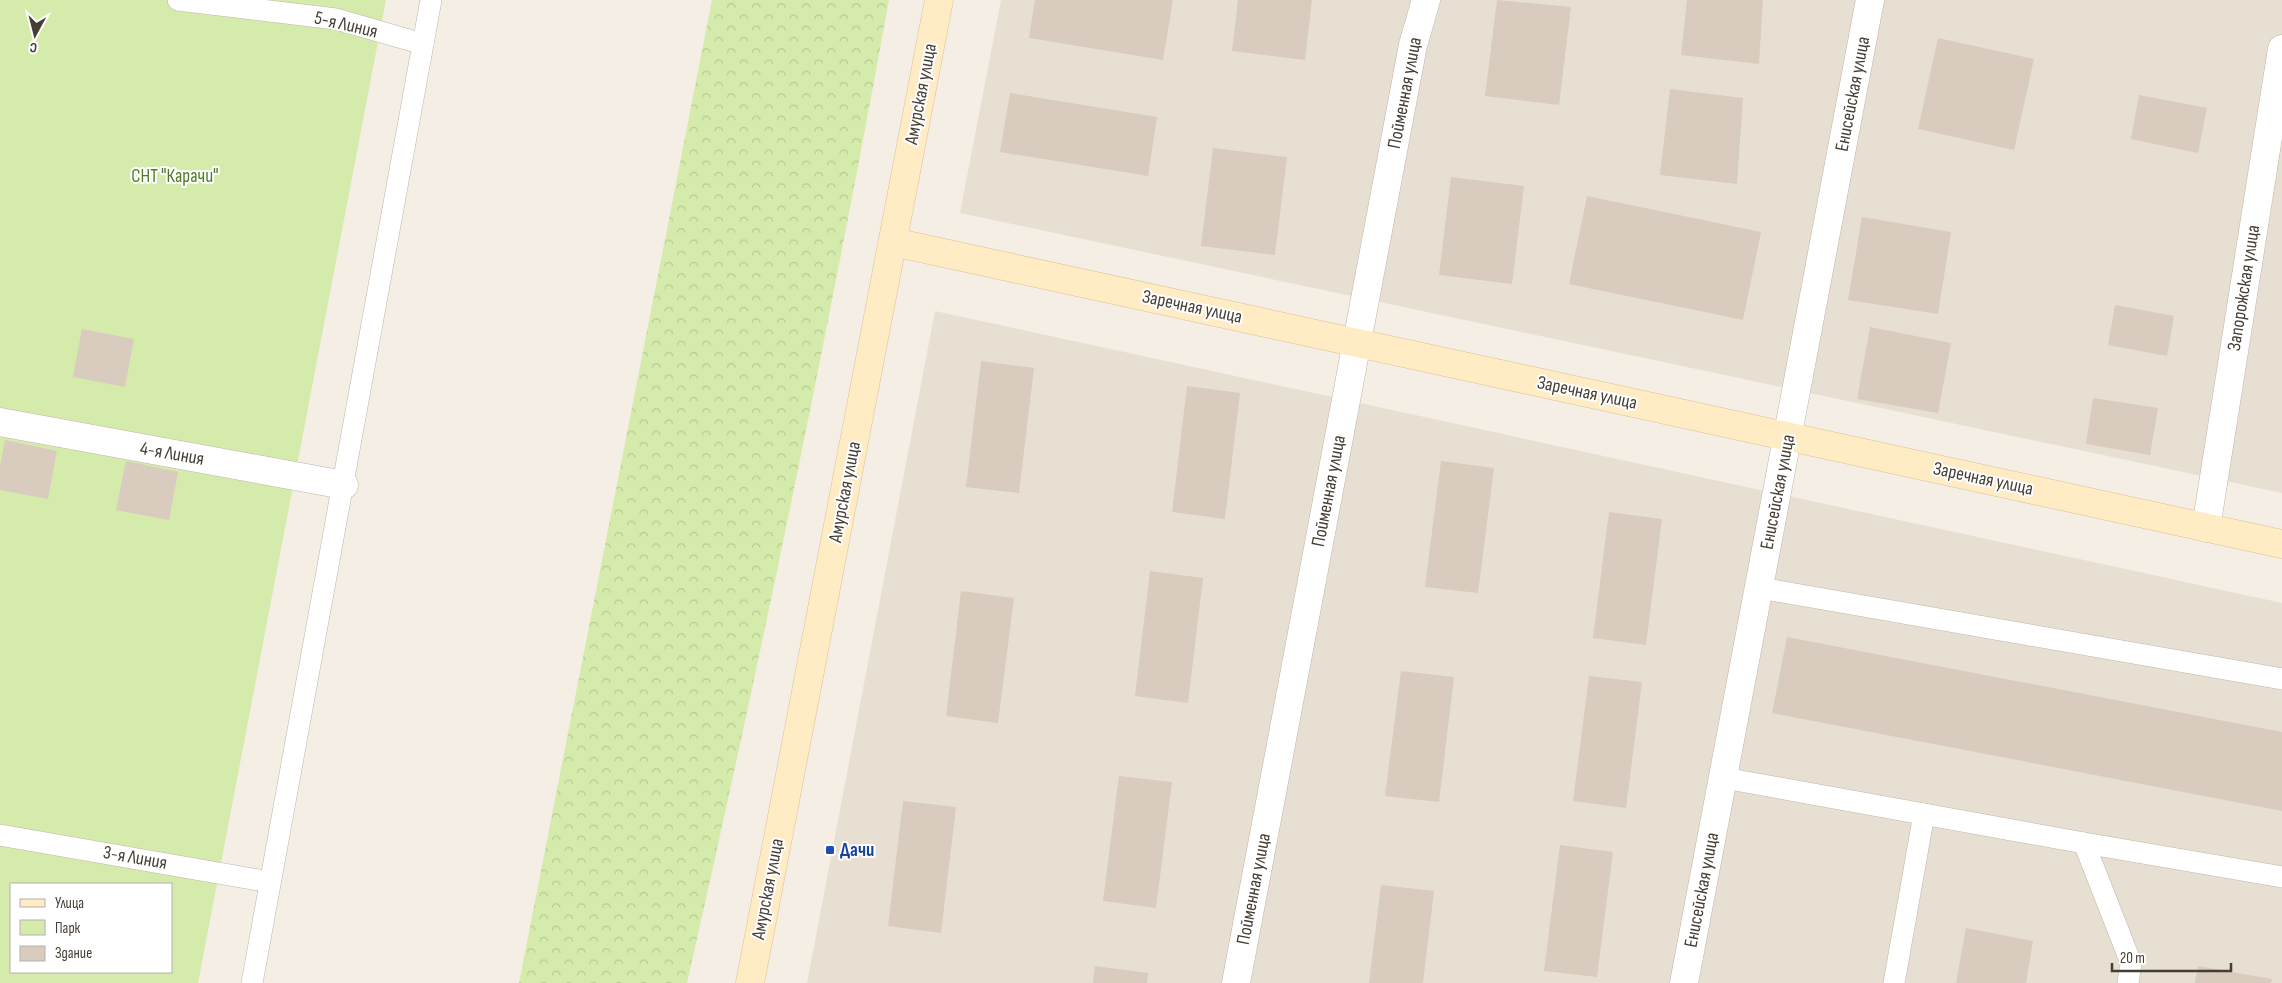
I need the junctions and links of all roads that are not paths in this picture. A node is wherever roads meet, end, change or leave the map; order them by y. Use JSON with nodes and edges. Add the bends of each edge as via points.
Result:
{"nodes":[{"id":1,"x":178,"y":0,"type":"edge"},
{"id":2,"x":431,"y":0,"type":"edge"},
{"id":3,"x":939,"y":0,"type":"edge"},
{"id":4,"x":1426,"y":0,"type":"edge"},
{"id":5,"x":1870,"y":0,"type":"edge"},
{"id":6,"x":423,"y":44,"type":"junction"},
{"id":7,"x":2282,"y":49,"type":"edge"},
{"id":8,"x":893,"y":242,"type":"junction"},
{"id":9,"x":1356,"y":343,"type":"junction"},
{"id":10,"x":0,"y":422,"type":"edge"},
{"id":11,"x":1788,"y":437,"type":"junction"},
{"id":12,"x":344,"y":485,"type":"junction"},
{"id":13,"x":2206,"y":528,"type":"junction"},
{"id":14,"x":2282,"y":544,"type":"edge"},
{"id":15,"x":1760,"y":588,"type":"junction"},
{"id":16,"x":2282,"y":679,"type":"edge"},
{"id":17,"x":1724,"y":778,"type":"junction"},
{"id":18,"x":1924,"y":814,"type":"junction"},
{"id":19,"x":0,"y":835,"type":"edge"},
{"id":20,"x":2084,"y":843,"type":"junction"},
{"id":21,"x":2282,"y":877,"type":"edge"},
{"id":22,"x":270,"y":882,"type":"junction"},
{"id":23,"x":252,"y":983,"type":"edge"},
{"id":24,"x":750,"y":983,"type":"edge"},
{"id":25,"x":1236,"y":983,"type":"edge"},
{"id":26,"x":1684,"y":983,"type":"edge"},
{"id":27,"x":1894,"y":983,"type":"edge"},
{"id":28,"x":2128,"y":983,"type":"edge"}],
"edges":[{"from":1,"to":6,"type":"lane","name":"5-я Линия","via":[[336,19]]},
{"from":2,"to":6,"type":"lane"},
{"from":3,"to":8,"type":"street","name":"Амурская улица"},
{"from":4,"to":9,"type":"street","name":"Пойменная улица","via":[[1413,45]]},
{"from":5,"to":11,"type":"street","name":"Енисейская улица"},
{"from":6,"to":12,"type":"lane"},
{"from":7,"to":13,"type":"street","name":"Запорожская улица"},
{"from":8,"to":9,"type":"street","name":"Заречная улица"},
{"from":8,"to":24,"type":"street","name":"Амурская улица"},
{"from":9,"to":11,"type":"street","name":"Заречная улица"},
{"from":9,"to":25,"type":"street","name":"Пойменная улица"},
{"from":10,"to":12,"type":"street","name":"4-я Линия"},
{"from":11,"to":13,"type":"street","name":"Заречная улица"},
{"from":11,"to":15,"type":"street","name":"Енисейская улица"},
{"from":12,"to":22,"type":"lane"},
{"from":13,"to":14,"type":"street","name":"Заречная улица"},
{"from":15,"to":16,"type":"lane"},
{"from":15,"to":17,"type":"street","name":"Енисейская улица"},
{"from":17,"to":18,"type":"lane"},
{"from":17,"to":26,"type":"street","name":"Енисейская улица"},
{"from":18,"to":20,"type":"lane"},
{"from":18,"to":27,"type":"lane"},
{"from":19,"to":22,"type":"lane","name":"3-я Линия"},
{"from":20,"to":21,"type":"lane"},
{"from":20,"to":28,"type":"lane","via":[[2131,963]]},
{"from":22,"to":23,"type":"lane"}]}
